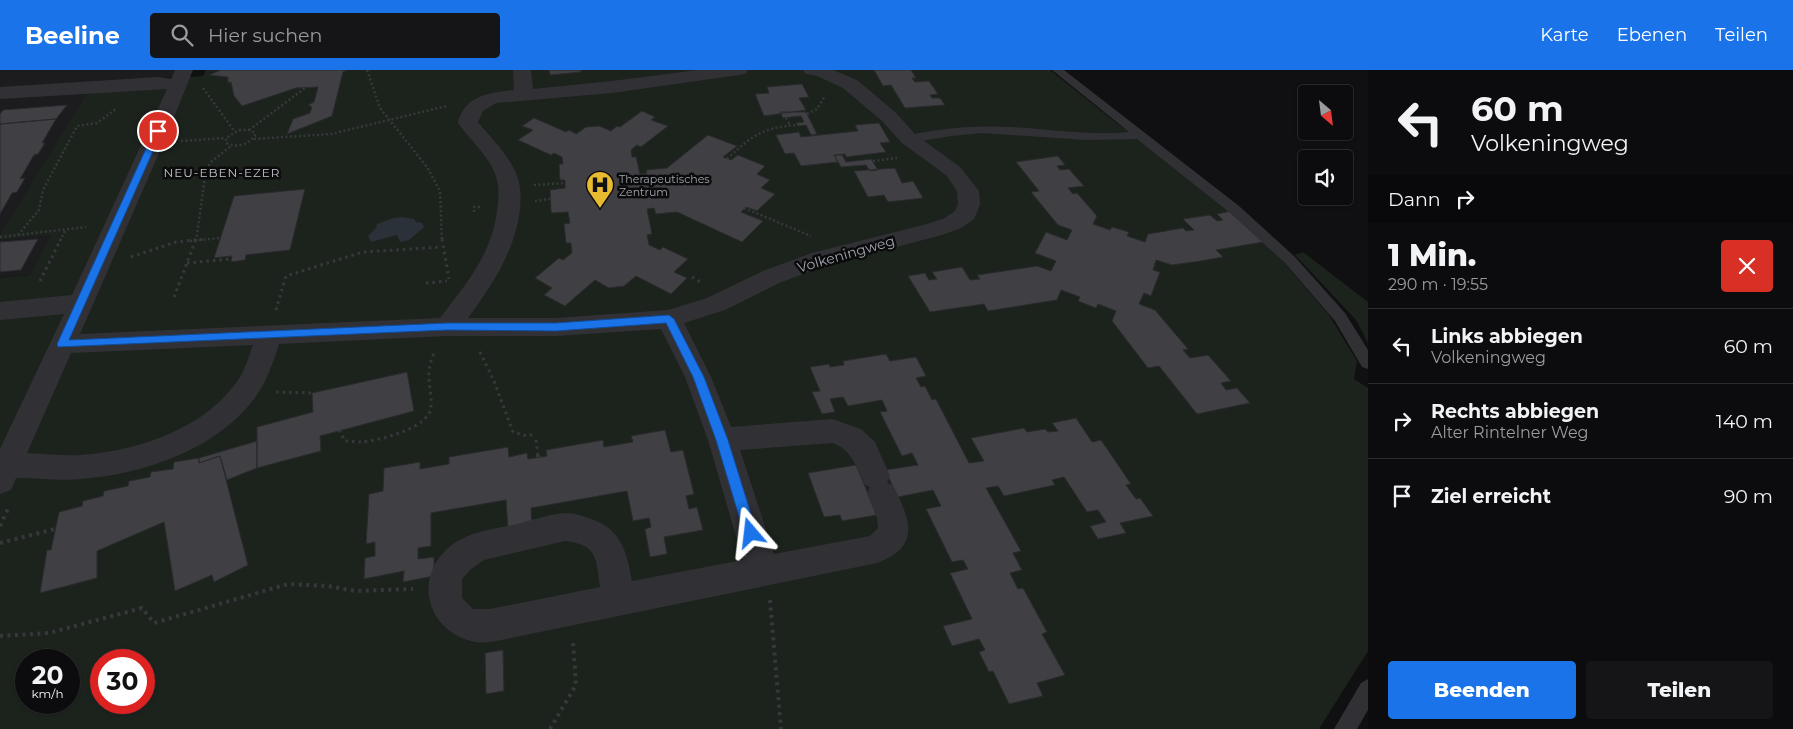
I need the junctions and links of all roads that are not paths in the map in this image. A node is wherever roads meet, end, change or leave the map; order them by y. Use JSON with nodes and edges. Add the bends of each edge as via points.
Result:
{"nodes":[{"id":1,"x":522,"y":70,"type":"edge"},
{"id":2,"x":739,"y":70,"type":"edge"},
{"id":3,"x":812,"y":70,"type":"edge"},
{"id":4,"x":1057,"y":70,"type":"edge"},
{"id":5,"x":180,"y":77,"type":"edge"},
{"id":6,"x":610,"y":78,"type":"edge"},
{"id":7,"x":0,"y":93,"type":"edge"},
{"id":8,"x":524,"y":95,"type":"junction"},
{"id":9,"x":1142,"y":135,"type":"junction"},
{"id":10,"x":909,"y":139,"type":"junction"},
{"id":11,"x":81,"y":303,"type":"junction"},
{"id":12,"x":0,"y":311,"type":"edge"},
{"id":13,"x":669,"y":319,"type":"junction"},
{"id":14,"x":447,"y":327,"type":"junction"},
{"id":15,"x":269,"y":335,"type":"junction"},
{"id":16,"x":62,"y":344,"type":"junction"},
{"id":17,"x":1368,"y":363,"type":"edge"},
{"id":18,"x":722,"y":440,"type":"junction"},
{"id":19,"x":5,"y":463,"type":"edge"},
{"id":20,"x":762,"y":570,"type":"junction"},
{"id":21,"x":618,"y":600,"type":"junction"},
{"id":22,"x":1368,"y":690,"type":"edge"},
{"id":23,"x":1345,"y":729,"type":"edge"}],
"edges":[{"from":1,"to":8,"type":"street"},
{"from":2,"to":6,"type":"street"},
{"from":3,"to":10,"type":"street","name":"Volkeningweg","via":[[850,84],[888,116]]},
{"from":4,"to":9,"type":"lane"},
{"from":5,"to":7,"type":"street","via":[[158,82]]},
{"from":5,"to":11,"type":"street"},
{"from":6,"to":8,"type":"street"},
{"from":8,"to":14,"type":"street","via":[[493,98],[475,106],[469,115],[468,123],[489,147],[508,180],[509,221],[498,256]]},
{"from":9,"to":10,"type":"lane","via":[[1088,138],[954,130]]},
{"from":9,"to":17,"type":"lane","via":[[1234,209],[1290,260],[1340,317]]},
{"from":10,"to":13,"type":"street","name":"Volkeningweg","via":[[953,172],[968,191],[969,204],[965,215],[934,230],[820,259],[771,277],[716,304]]},
{"from":11,"to":12,"type":"street"},
{"from":11,"to":16,"type":"street"},
{"from":13,"to":14,"type":"street","name":"Volkeningweg","via":[[556,327]]},
{"from":13,"to":18,"type":"street","via":[[698,377]]},
{"from":14,"to":15,"type":"street","name":"Volkeningweg"},
{"from":15,"to":16,"type":"street","name":"Volkeningweg"},
{"from":15,"to":19,"type":"street","via":[[246,390],[228,410],[200,431],[159,450],[116,462],[81,467]]},
{"from":16,"to":19,"type":"street"},
{"from":18,"to":20,"type":"street"},
{"from":18,"to":20,"type":"street","via":[[832,431],[851,437],[865,450],[895,524],[890,541],[877,550]]},
{"from":20,"to":21,"type":"street"},
{"from":21,"to":21,"type":"street","via":[[610,551],[603,540],[580,528],[565,527],[477,547],[454,563],[444,588],[445,601],[451,612],[472,625],[487,626]]},
{"from":22,"to":23,"type":"lane"}]}
